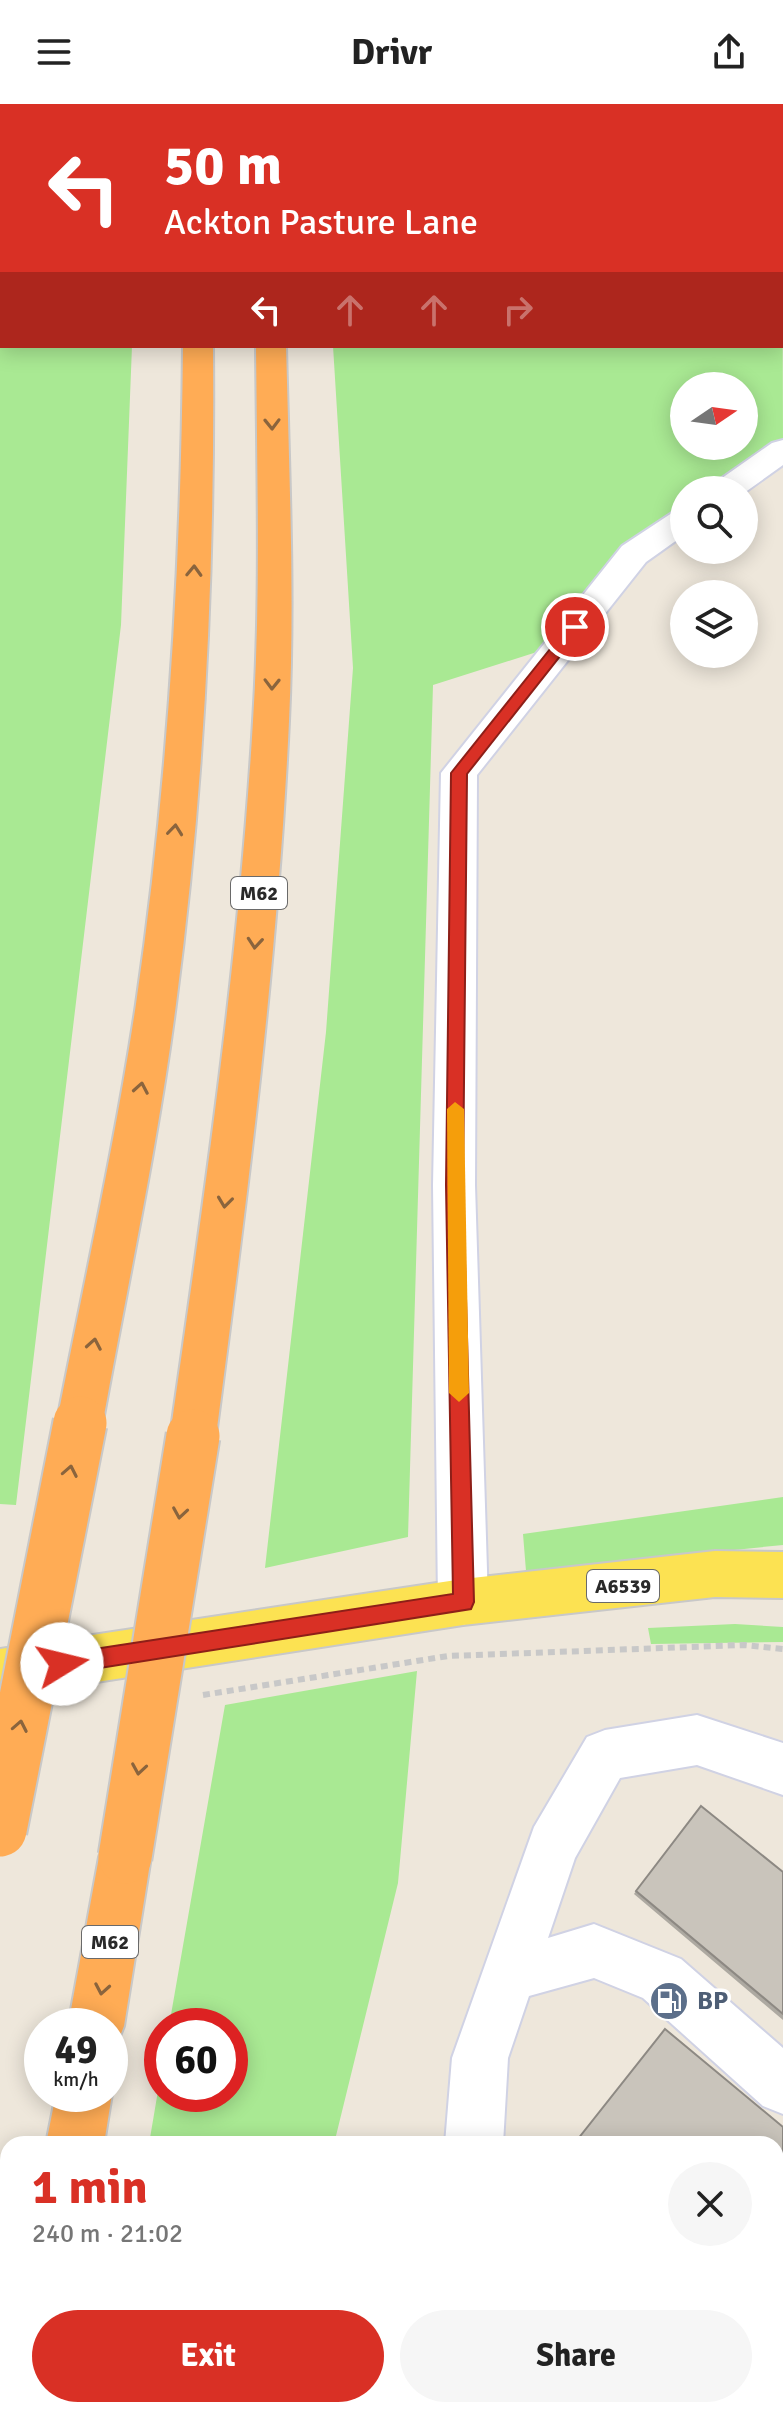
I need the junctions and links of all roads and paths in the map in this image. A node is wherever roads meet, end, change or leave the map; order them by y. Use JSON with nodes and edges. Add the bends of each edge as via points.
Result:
{"nodes":[{"id":1,"x":198,"y":348,"type":"edge"},
{"id":2,"x":271,"y":348,"type":"edge"},
{"id":3,"x":783,"y":450,"type":"edge"},
{"id":4,"x":746,"y":476,"type":"edge"},
{"id":5,"x":670,"y":530,"type":"edge"},
{"id":6,"x":783,"y":1575,"type":"edge"},
{"id":7,"x":463,"y":1602,"type":"junction"},
{"id":8,"x":783,"y":1649,"type":"edge"},
{"id":9,"x":0,"y":1673,"type":"edge"},
{"id":10,"x":186,"y":1697,"type":"dead end"},
{"id":11,"x":783,"y":1769,"type":"edge"},
{"id":12,"x":0,"y":1830,"type":"edge"},
{"id":13,"x":510,"y":1971,"type":"junction"},
{"id":14,"x":99,"y":2008,"type":"edge"},
{"id":15,"x":783,"y":2086,"type":"edge"},
{"id":16,"x":81,"y":2112,"type":"edge"},
{"id":17,"x":76,"y":2136,"type":"edge"},
{"id":18,"x":475,"y":2136,"type":"edge"}],
"edges":[{"from":12,"to":1,"type":"highway","one_way":true,"bridge":true,"via":[[156,1005],[188,704]]},
{"from":2,"to":14,"type":"highway","number":"M62","one_way":true,"bridge":true,"via":[[271,720],[256,937],[193,1436]]},
{"from":3,"to":4,"type":"street"},
{"from":5,"to":7,"type":"street","via":[[634,554],[459,773],[454,1185]]},
{"from":6,"to":7,"type":"main road","number":"A6539","via":[[715,1574]]},
{"from":7,"to":9,"type":"main road","number":"A6539"},
{"from":8,"to":10,"type":"path","via":[[744,1645],[448,1656]]},
{"from":11,"to":13,"type":"street","via":[[697,1740],[605,1755],[553,1846]]},
{"from":13,"to":15,"type":"street","via":[[594,1951],[662,1978]]},
{"from":13,"to":18,"type":"street","via":[[480,2058]]},
{"from":16,"to":17,"type":"highway"}]}
